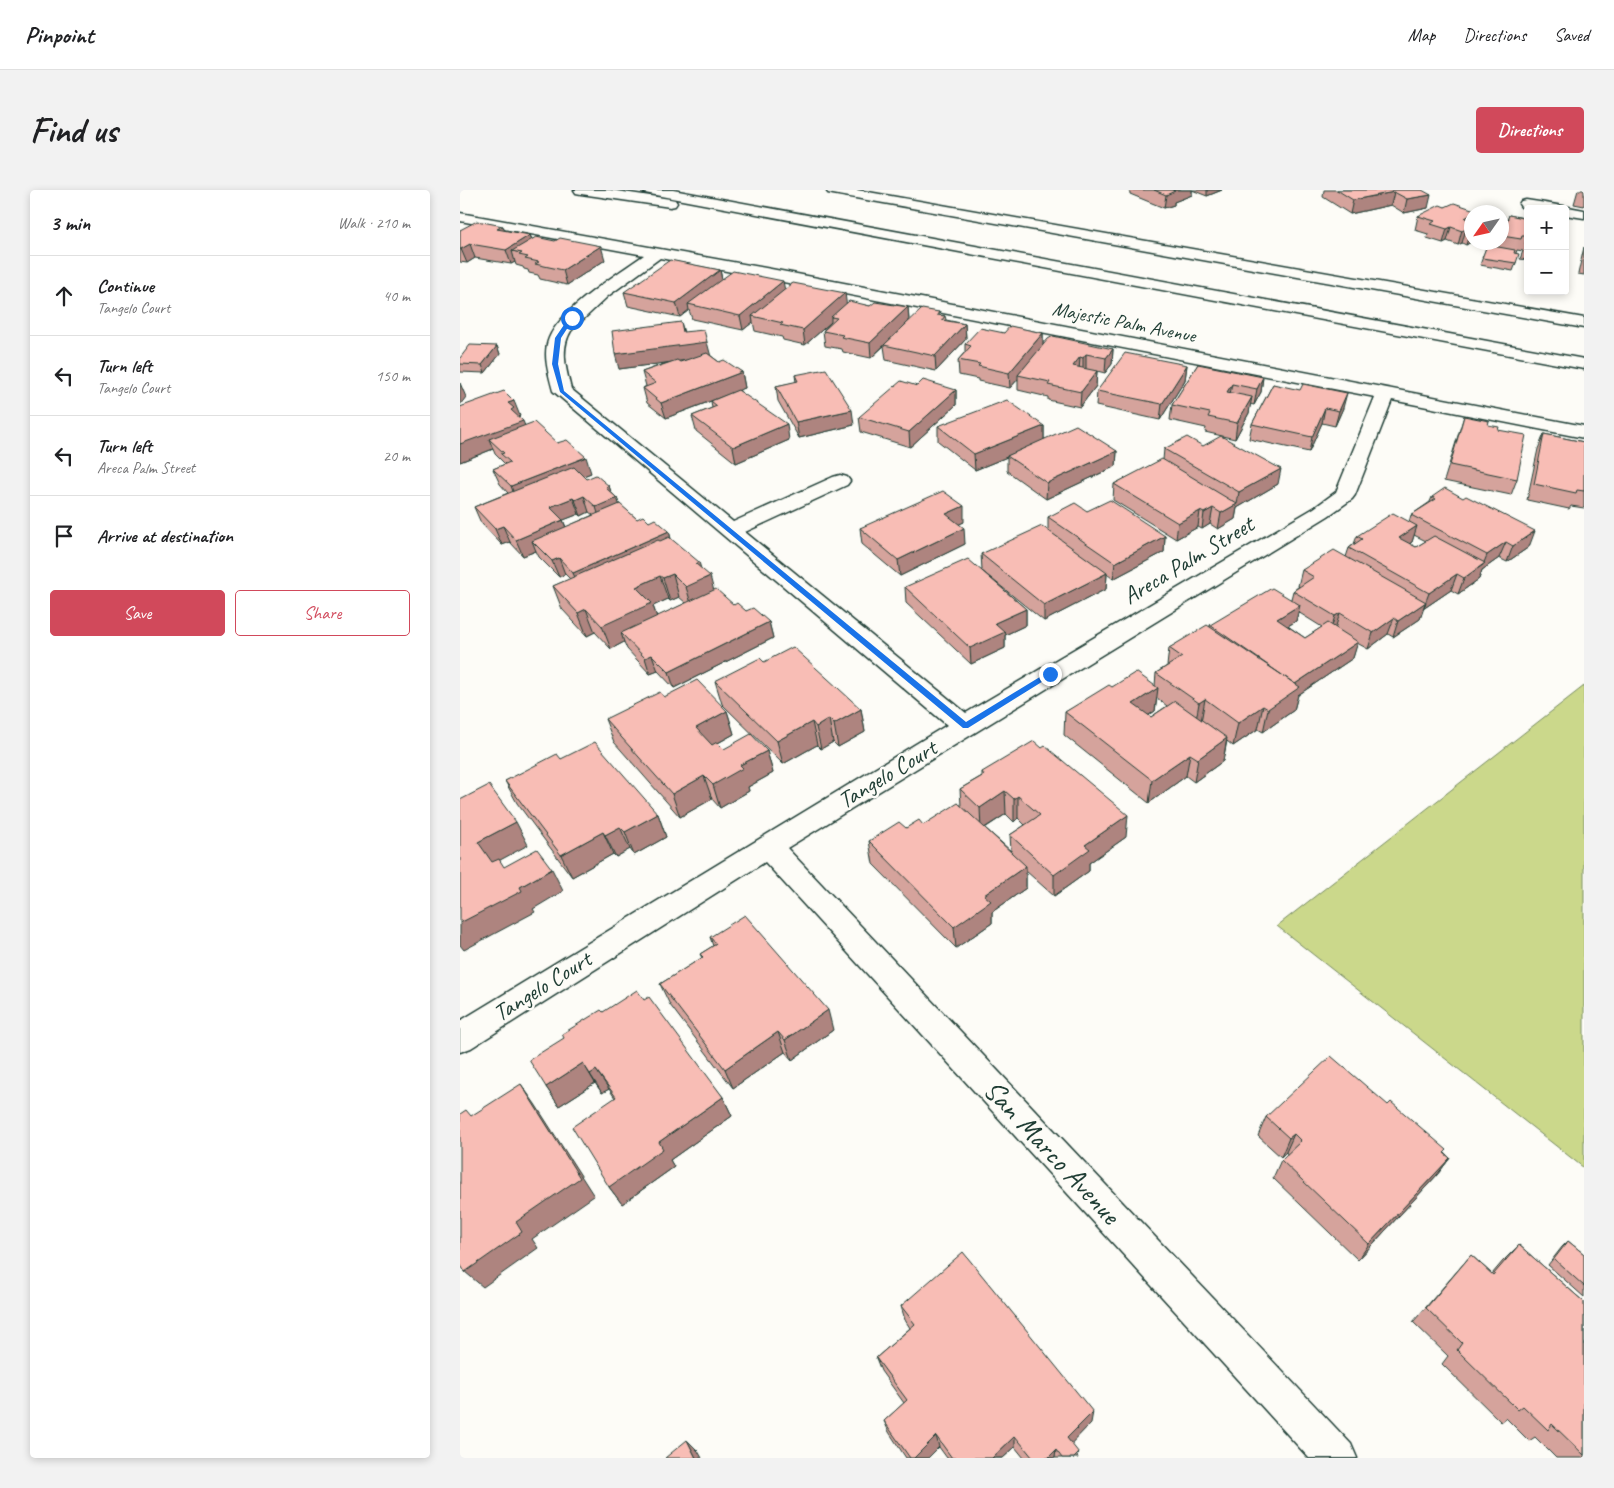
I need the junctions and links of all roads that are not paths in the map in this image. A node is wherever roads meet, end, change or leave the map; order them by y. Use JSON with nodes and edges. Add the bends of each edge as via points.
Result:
{"nodes":[{"id":1,"x":581,"y":190,"type":"edge"},
{"id":2,"x":650,"y":190,"type":"edge"},
{"id":3,"x":833,"y":190,"type":"edge"},
{"id":4,"x":1526,"y":204,"type":"dead end"},
{"id":5,"x":1532,"y":205,"type":"edge"},
{"id":6,"x":1569,"y":211,"type":"edge"},
{"id":7,"x":1584,"y":214,"type":"edge"},
{"id":8,"x":460,"y":217,"type":"edge"},
{"id":9,"x":923,"y":242,"type":"junction"},
{"id":10,"x":657,"y":253,"type":"junction"},
{"id":11,"x":1584,"y":323,"type":"edge"},
{"id":12,"x":1584,"y":364,"type":"edge"},
{"id":13,"x":1384,"y":394,"type":"junction"},
{"id":14,"x":1584,"y":432,"type":"edge"},
{"id":15,"x":840,"y":481,"type":"dead end"},
{"id":16,"x":730,"y":531,"type":"junction"},
{"id":17,"x":965,"y":726,"type":"junction"},
{"id":18,"x":768,"y":846,"type":"junction"},
{"id":19,"x":460,"y":1038,"type":"edge"},
{"id":20,"x":1337,"y":1458,"type":"edge"}],
"edges":[{"from":1,"to":9,"type":"main road"},
{"from":2,"to":9,"type":"main road"},
{"from":3,"to":11,"type":"main road"},
{"from":4,"to":5,"type":"main road"},
{"from":6,"to":7,"type":"main road"},
{"from":8,"to":10,"type":"main road","name":"Majestic Palm Avenue"},
{"from":9,"to":12,"type":"main road"},
{"from":10,"to":13,"type":"main road","name":"Majestic Palm Avenue"},
{"from":10,"to":16,"type":"main road","name":"Tangelo Court","via":[[572,318],[558,338],[555,364],[562,391]]},
{"from":13,"to":14,"type":"main road","name":"Majestic Palm Avenue"},
{"from":13,"to":17,"type":"main road","name":"Areca Palm Street","via":[[1345,495]]},
{"from":15,"to":16,"type":"main road"},
{"from":16,"to":17,"type":"main road","name":"Tangelo Court"},
{"from":17,"to":18,"type":"main road","name":"Tangelo Court"},
{"from":18,"to":19,"type":"main road","name":"Tangelo Court"},
{"from":18,"to":20,"type":"main road","name":"San Marco Avenue"}]}
